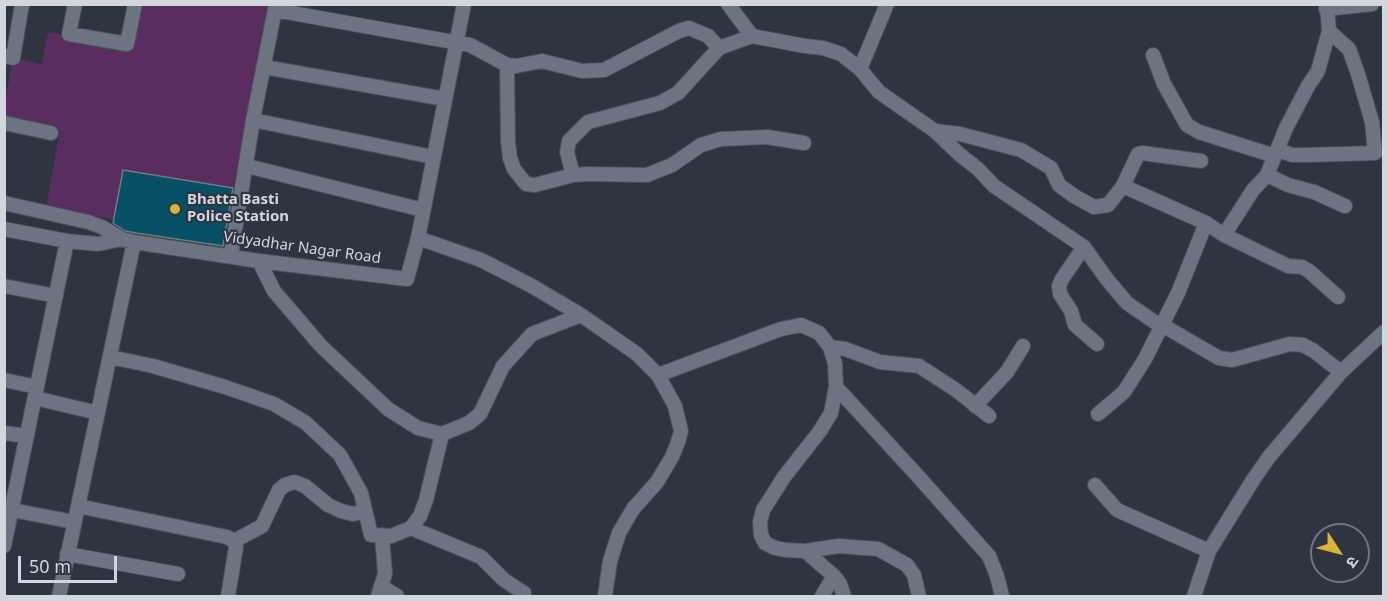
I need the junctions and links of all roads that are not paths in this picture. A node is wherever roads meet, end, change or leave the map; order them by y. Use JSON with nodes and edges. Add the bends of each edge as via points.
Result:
{"nodes":[{"id":1,"x":22,"y":4,"type":"edge"},
{"id":2,"x":75,"y":4,"type":"edge"},
{"id":3,"x":135,"y":4,"type":"edge"},
{"id":4,"x":464,"y":4,"type":"edge"},
{"id":5,"x":728,"y":4,"type":"edge"},
{"id":6,"x":887,"y":4,"type":"edge"},
{"id":7,"x":1372,"y":4,"type":"edge"},
{"id":8,"x":275,"y":7,"type":"edge"},
{"id":9,"x":1327,"y":7,"type":"edge"},
{"id":10,"x":1329,"y":31,"type":"junction"},
{"id":11,"x":752,"y":36,"type":"junction"},
{"id":12,"x":456,"y":43,"type":"junction"},
{"id":13,"x":719,"y":48,"type":"junction"},
{"id":14,"x":4,"y":56,"type":"edge"},
{"id":15,"x":1153,"y":56,"type":"dead end"},
{"id":16,"x":507,"y":65,"type":"junction"},
{"id":17,"x":264,"y":67,"type":"junction"},
{"id":18,"x":860,"y":69,"type":"junction"},
{"id":19,"x":445,"y":99,"type":"junction"},
{"id":20,"x":1378,"y":119,"type":"edge"},
{"id":21,"x":254,"y":120,"type":"junction"},
{"id":22,"x":4,"y":123,"type":"edge"},
{"id":23,"x":935,"y":131,"type":"junction"},
{"id":24,"x":51,"y":133,"type":"dead end"},
{"id":25,"x":804,"y":143,"type":"dead end"},
{"id":26,"x":1276,"y":153,"type":"junction"},
{"id":27,"x":1379,"y":154,"type":"edge"},
{"id":28,"x":433,"y":157,"type":"junction"},
{"id":29,"x":1201,"y":161,"type":"dead end"},
{"id":30,"x":247,"y":166,"type":"junction"},
{"id":31,"x":573,"y":175,"type":"junction"},
{"id":32,"x":1267,"y":175,"type":"junction"},
{"id":33,"x":1123,"y":186,"type":"junction"},
{"id":34,"x":4,"y":203,"type":"edge"},
{"id":35,"x":1345,"y":206,"type":"dead end"},
{"id":36,"x":423,"y":210,"type":"junction"},
{"id":37,"x":1206,"y":223,"type":"junction"},
{"id":38,"x":4,"y":229,"type":"edge"},
{"id":39,"x":1224,"y":235,"type":"junction"},
{"id":40,"x":418,"y":238,"type":"junction"},
{"id":41,"x":67,"y":241,"type":"junction"},
{"id":42,"x":128,"y":241,"type":"junction"},
{"id":43,"x":1084,"y":247,"type":"junction"},
{"id":44,"x":231,"y":255,"type":"junction"},
{"id":45,"x":259,"y":261,"type":"junction"},
{"id":46,"x":4,"y":286,"type":"edge"},
{"id":47,"x":56,"y":296,"type":"junction"},
{"id":48,"x":1338,"y":297,"type":"dead end"},
{"id":49,"x":581,"y":315,"type":"junction"},
{"id":50,"x":1162,"y":327,"type":"junction"},
{"id":51,"x":1383,"y":332,"type":"edge"},
{"id":52,"x":1097,"y":344,"type":"dead end"},
{"id":53,"x":1023,"y":346,"type":"dead end"},
{"id":54,"x":830,"y":347,"type":"junction"},
{"id":55,"x":110,"y":357,"type":"junction"},
{"id":56,"x":1341,"y":372,"type":"junction"},
{"id":57,"x":658,"y":375,"type":"junction"},
{"id":58,"x":4,"y":380,"type":"edge"},
{"id":59,"x":836,"y":387,"type":"junction"},
{"id":60,"x":36,"y":393,"type":"junction"},
{"id":61,"x":975,"y":406,"type":"junction"},
{"id":62,"x":98,"y":413,"type":"junction"},
{"id":63,"x":1098,"y":414,"type":"dead end"},
{"id":64,"x":989,"y":416,"type":"dead end"},
{"id":65,"x":4,"y":433,"type":"edge"},
{"id":66,"x":442,"y":434,"type":"junction"},
{"id":67,"x":27,"y":436,"type":"junction"},
{"id":68,"x":1095,"y":485,"type":"dead end"},
{"id":69,"x":78,"y":506,"type":"junction"},
{"id":70,"x":12,"y":510,"type":"junction"},
{"id":71,"x":364,"y":511,"type":"junction"},
{"id":72,"x":74,"y":522,"type":"junction"},
{"id":73,"x":411,"y":528,"type":"junction"},
{"id":74,"x":382,"y":536,"type":"junction"},
{"id":75,"x":234,"y":541,"type":"junction"},
{"id":76,"x":5,"y":542,"type":"edge"},
{"id":77,"x":805,"y":551,"type":"junction"},
{"id":78,"x":1209,"y":551,"type":"junction"},
{"id":79,"x":68,"y":554,"type":"junction"},
{"id":80,"x":178,"y":574,"type":"dead end"},
{"id":81,"x":834,"y":576,"type":"junction"},
{"id":82,"x":379,"y":591,"type":"edge"},
{"id":83,"x":58,"y":597,"type":"edge"},
{"id":84,"x":228,"y":597,"type":"edge"},
{"id":85,"x":397,"y":597,"type":"edge"},
{"id":86,"x":524,"y":597,"type":"edge"},
{"id":87,"x":605,"y":597,"type":"edge"},
{"id":88,"x":822,"y":597,"type":"edge"},
{"id":89,"x":844,"y":597,"type":"edge"},
{"id":90,"x":919,"y":597,"type":"edge"},
{"id":91,"x":1002,"y":597,"type":"edge"},
{"id":92,"x":1194,"y":597,"type":"edge"}],
"edges":[{"from":1,"to":14,"type":"street","via":[[13,58]]},
{"from":2,"to":3,"type":"street","via":[[69,34],[127,44]]},
{"from":4,"to":12,"type":"street"},
{"from":5,"to":11,"type":"street"},
{"from":6,"to":18,"type":"street"},
{"from":7,"to":9,"type":"street"},
{"from":8,"to":12,"type":"street"},
{"from":8,"to":17,"type":"street"},
{"from":9,"to":10,"type":"street"},
{"from":10,"to":20,"type":"street","via":[[1349,49]]},
{"from":10,"to":26,"type":"street","via":[[1318,71]]},
{"from":11,"to":13,"type":"street"},
{"from":11,"to":18,"type":"street","via":[[823,48],[841,54]]},
{"from":12,"to":16,"type":"street","via":[[470,45]]},
{"from":12,"to":19,"type":"street"},
{"from":13,"to":16,"type":"street","via":[[708,36],[689,28],[604,70],[582,71],[542,61]]},
{"from":13,"to":31,"type":"street","via":[[678,93],[660,103],[588,122],[569,141],[567,152]]},
{"from":15,"to":26,"type":"street","via":[[1187,125],[1199,132]]},
{"from":16,"to":31,"type":"street","via":[[508,142],[514,169],[526,184],[535,185]]},
{"from":17,"to":19,"type":"street"},
{"from":17,"to":21,"type":"street"},
{"from":18,"to":23,"type":"street","via":[[879,92]]},
{"from":19,"to":28,"type":"street"},
{"from":20,"to":27,"type":"street"},
{"from":21,"to":28,"type":"street"},
{"from":21,"to":30,"type":"street"},
{"from":22,"to":24,"type":"street"},
{"from":23,"to":33,"type":"street","via":[[1021,150],[1051,168],[1059,185],[1094,207],[1108,205]]},
{"from":23,"to":43,"type":"street","via":[[994,186]]},
{"from":25,"to":31,"type":"street","via":[[767,137],[721,139],[702,145],[648,175]]},
{"from":26,"to":27,"type":"street"},
{"from":26,"to":32,"type":"street"},
{"from":28,"to":36,"type":"street"},
{"from":29,"to":33,"type":"street","via":[[1138,154]]},
{"from":30,"to":36,"type":"street"},
{"from":30,"to":44,"type":"street"},
{"from":32,"to":35,"type":"street"},
{"from":32,"to":39,"type":"street"},
{"from":33,"to":37,"type":"street"},
{"from":34,"to":42,"type":"street","name":"Vidyadhar Nagar Road","via":[[102,226]]},
{"from":36,"to":40,"type":"street"},
{"from":37,"to":39,"type":"street"},
{"from":37,"to":50,"type":"street"},
{"from":38,"to":41,"type":"street","name":"Vidyadhar Nagar Road"},
{"from":39,"to":48,"type":"street","via":[[1288,266],[1302,267]]},
{"from":40,"to":45,"type":"street","name":"Vidyadhar Nagar Road","via":[[407,279]]},
{"from":40,"to":49,"type":"street","via":[[480,260]]},
{"from":41,"to":42,"type":"street","name":"Vidyadhar Nagar Road"},
{"from":41,"to":47,"type":"street"},
{"from":42,"to":44,"type":"street","name":"Vidyadhar Nagar Road"},
{"from":42,"to":55,"type":"street"},
{"from":43,"to":50,"type":"street","via":[[1127,303]]},
{"from":43,"to":52,"type":"street","via":[[1062,279],[1060,294],[1075,326]]},
{"from":44,"to":45,"type":"street","name":"Vidyadhar Nagar Road"},
{"from":45,"to":66,"type":"street","via":[[274,291],[321,346],[388,409],[418,428]]},
{"from":46,"to":47,"type":"street"},
{"from":47,"to":60,"type":"street"},
{"from":49,"to":57,"type":"street","via":[[637,354]]},
{"from":49,"to":66,"type":"street","via":[[532,334],[503,366],[480,414]]},
{"from":50,"to":56,"type":"street","via":[[1219,358],[1232,360],[1290,344],[1303,345]]},
{"from":50,"to":63,"type":"street","via":[[1125,392]]},
{"from":51,"to":56,"type":"street"},
{"from":53,"to":61,"type":"street","via":[[1007,372]]},
{"from":54,"to":57,"type":"street","via":[[819,333],[801,325]]},
{"from":54,"to":59,"type":"street"},
{"from":54,"to":61,"type":"street","via":[[880,362],[919,366]]},
{"from":55,"to":62,"type":"street"},
{"from":55,"to":71,"type":"street","via":[[225,387],[282,408],[306,423],[340,455],[361,493]]},
{"from":56,"to":78,"type":"street","via":[[1269,457]]},
{"from":57,"to":87,"type":"street","via":[[675,406],[681,430],[662,474],[619,532]]},
{"from":58,"to":60,"type":"street"},
{"from":59,"to":77,"type":"street","via":[[831,413],[784,477],[760,522],[765,543]]},
{"from":59,"to":91,"type":"street","via":[[989,556]]},
{"from":60,"to":62,"type":"street"},
{"from":60,"to":67,"type":"street"},
{"from":61,"to":64,"type":"street"},
{"from":62,"to":69,"type":"street"},
{"from":65,"to":67,"type":"street"},
{"from":66,"to":73,"type":"street","via":[[426,500]]},
{"from":67,"to":70,"type":"street"},
{"from":68,"to":78,"type":"street","via":[[1117,510]]},
{"from":69,"to":72,"type":"street"},
{"from":69,"to":75,"type":"street"},
{"from":70,"to":72,"type":"street"},
{"from":70,"to":76,"type":"street"},
{"from":71,"to":74,"type":"street","via":[[371,535]]},
{"from":71,"to":75,"type":"street","via":[[341,511],[294,482],[279,490],[262,526]]},
{"from":72,"to":79,"type":"street"},
{"from":73,"to":74,"type":"street"},
{"from":73,"to":86,"type":"street","via":[[481,557]]},
{"from":74,"to":82,"type":"street","via":[[385,574]]},
{"from":75,"to":84,"type":"street"},
{"from":77,"to":81,"type":"street"},
{"from":77,"to":90,"type":"street","via":[[839,546],[878,549],[907,565],[914,575]]},
{"from":78,"to":92,"type":"street"},
{"from":79,"to":80,"type":"street"},
{"from":79,"to":83,"type":"street"},
{"from":81,"to":88,"type":"street"},
{"from":81,"to":89,"type":"street"},
{"from":82,"to":85,"type":"street"}]}
